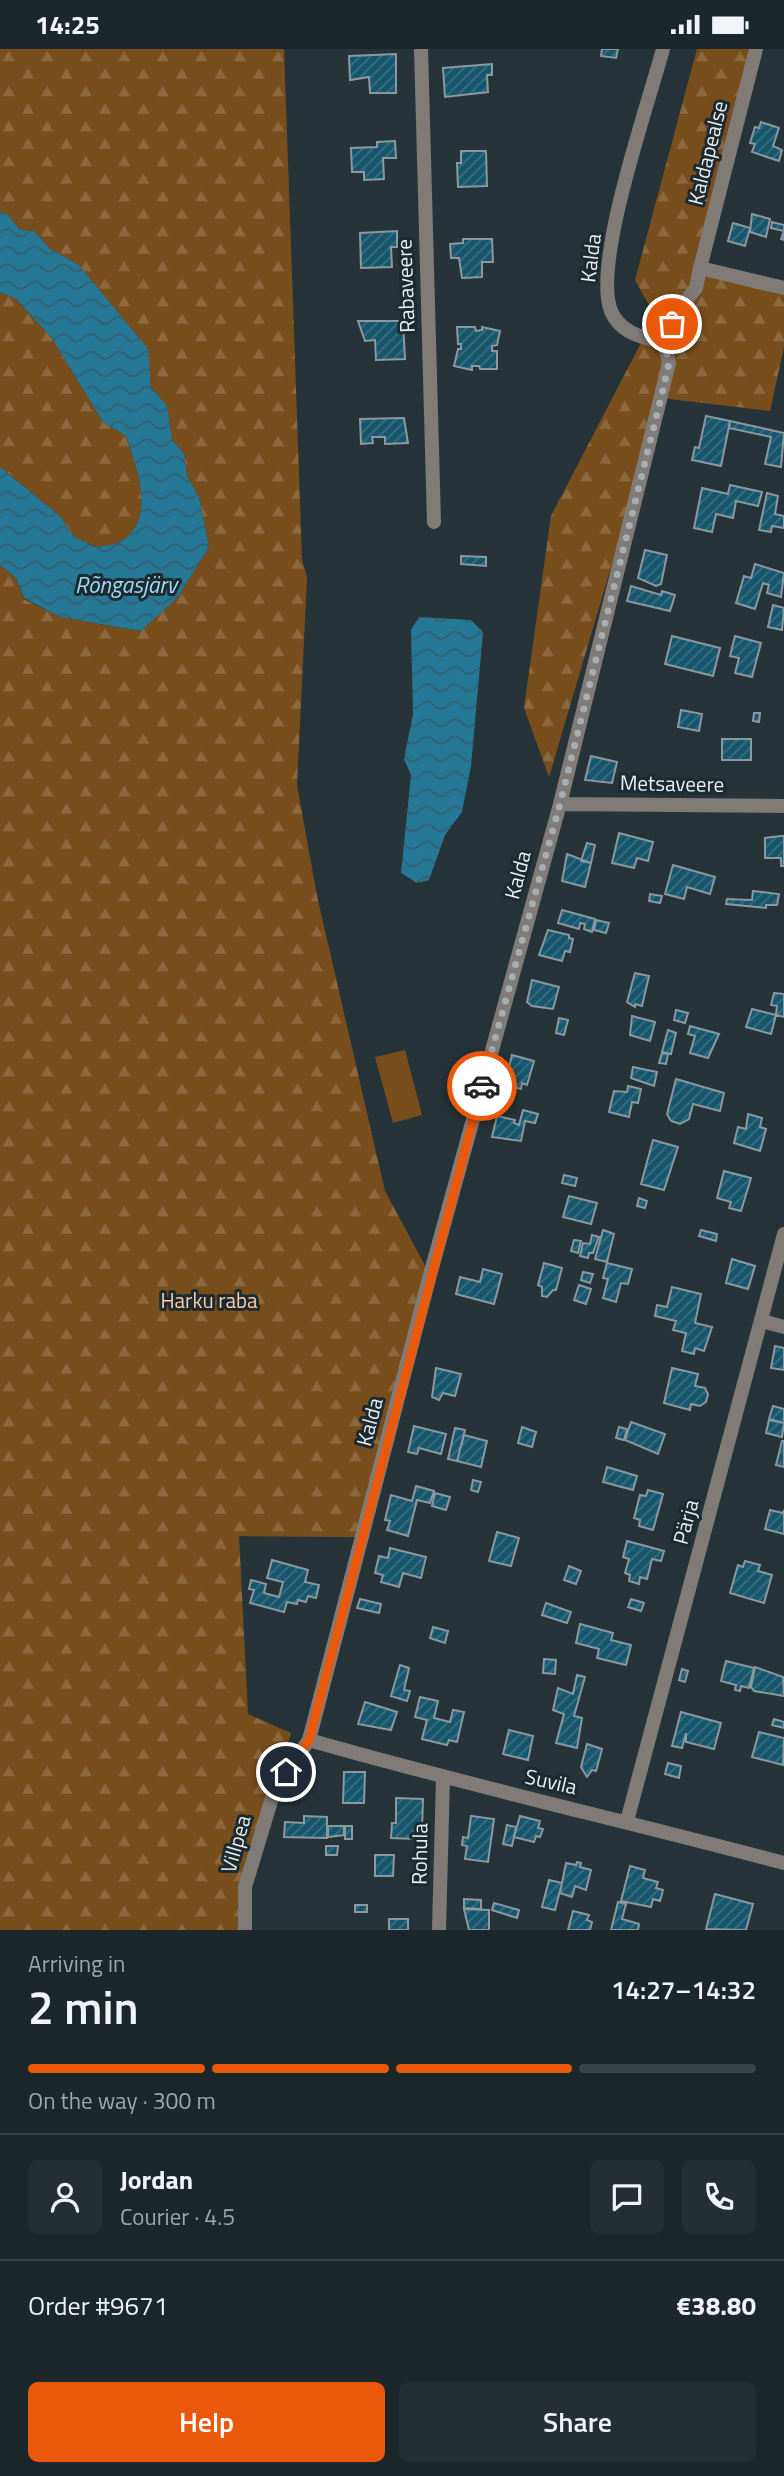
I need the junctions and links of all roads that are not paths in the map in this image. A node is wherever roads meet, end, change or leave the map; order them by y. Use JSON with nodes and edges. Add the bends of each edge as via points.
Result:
{"nodes":[{"id":1,"x":421,"y":49,"type":"edge"},
{"id":2,"x":663,"y":49,"type":"edge"},
{"id":3,"x":756,"y":49,"type":"edge"},
{"id":4,"x":701,"y":268,"type":"junction"},
{"id":5,"x":784,"y":288,"type":"edge"},
{"id":6,"x":664,"y":341,"type":"junction"},
{"id":7,"x":434,"y":522,"type":"dead end"},
{"id":8,"x":560,"y":804,"type":"junction"},
{"id":9,"x":784,"y":806,"type":"edge"},
{"id":10,"x":784,"y":1234,"type":"edge"},
{"id":11,"x":762,"y":1321,"type":"junction"},
{"id":12,"x":784,"y":1327,"type":"edge"},
{"id":13,"x":309,"y":1740,"type":"junction"},
{"id":14,"x":443,"y":1778,"type":"junction"},
{"id":15,"x":627,"y":1821,"type":"junction"},
{"id":16,"x":784,"y":1863,"type":"edge"},
{"id":17,"x":245,"y":1930,"type":"edge"},
{"id":18,"x":439,"y":1930,"type":"edge"}],
"edges":[{"from":1,"to":7,"type":"street","name":"Rabaveere"},
{"from":2,"to":6,"type":"street","name":"Kalda","via":[[623,193],[607,292],[612,313],[628,331],[643,339]]},
{"from":3,"to":4,"type":"street","name":"Kaldapealse"},
{"from":4,"to":5,"type":"street"},
{"from":4,"to":6,"type":"street","name":"Kaldapealse","via":[[696,288]]},
{"from":6,"to":8,"type":"street","name":"Kalda","via":[[669,363]]},
{"from":8,"to":9,"type":"street","name":"Metsaveere"},
{"from":8,"to":13,"type":"street","name":"Kalda","via":[[430,1275]]},
{"from":10,"to":11,"type":"street","name":"Pärja"},
{"from":11,"to":12,"type":"street"},
{"from":11,"to":15,"type":"street","name":"Pärja"},
{"from":13,"to":14,"type":"street","name":"Suvila"},
{"from":13,"to":17,"type":"street","name":"Villpea","via":[[275,1788],[245,1887]]},
{"from":14,"to":15,"type":"street","name":"Suvila"},
{"from":14,"to":18,"type":"street","name":"Rohula"},
{"from":15,"to":16,"type":"street","name":"Suvila"}]}
